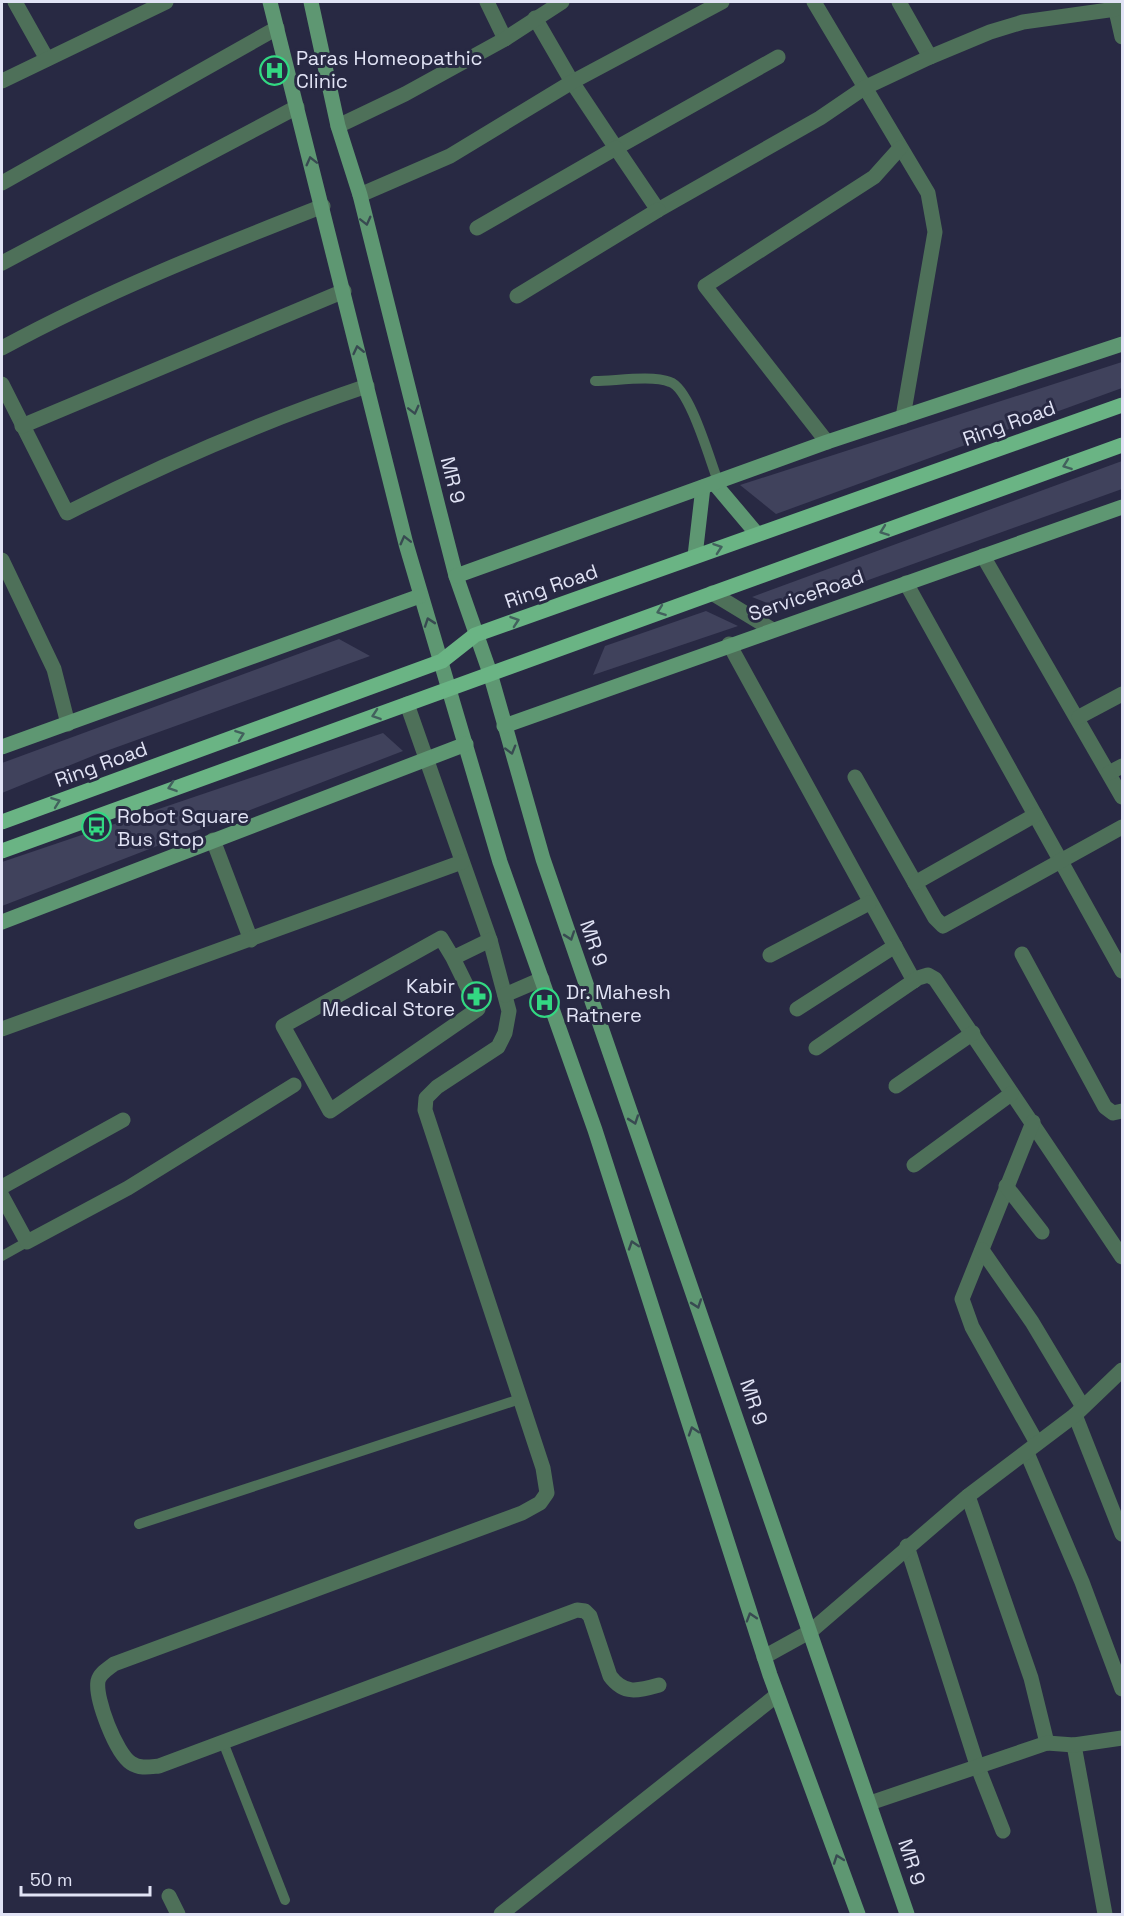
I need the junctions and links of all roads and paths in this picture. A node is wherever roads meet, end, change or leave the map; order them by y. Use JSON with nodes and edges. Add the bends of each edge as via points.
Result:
{"nodes":[{"id":1,"x":15,"y":2,"type":"edge"},
{"id":2,"x":166,"y":2,"type":"edge"},
{"id":3,"x":270,"y":2,"type":"edge"},
{"id":4,"x":310,"y":2,"type":"edge"},
{"id":5,"x":487,"y":2,"type":"edge"},
{"id":6,"x":562,"y":2,"type":"edge"},
{"id":7,"x":722,"y":2,"type":"edge"},
{"id":8,"x":814,"y":2,"type":"edge"},
{"id":9,"x":899,"y":2,"type":"edge"},
{"id":10,"x":1115,"y":5,"type":"edge"},
{"id":11,"x":535,"y":18,"type":"junction"},
{"id":12,"x":277,"y":28,"type":"junction"},
{"id":13,"x":1122,"y":37,"type":"edge"},
{"id":14,"x":504,"y":39,"type":"junction"},
{"id":15,"x":778,"y":57,"type":"dead end"},
{"id":16,"x":930,"y":57,"type":"junction"},
{"id":17,"x":47,"y":59,"type":"junction"},
{"id":18,"x":2,"y":81,"type":"edge"},
{"id":19,"x":572,"y":82,"type":"junction"},
{"id":20,"x":864,"y":88,"type":"junction"},
{"id":21,"x":297,"y":107,"type":"junction"},
{"id":22,"x":338,"y":126,"type":"junction"},
{"id":23,"x":616,"y":148,"type":"junction"},
{"id":24,"x":900,"y":148,"type":"junction"},
{"id":25,"x":2,"y":183,"type":"edge"},
{"id":26,"x":360,"y":195,"type":"junction"},
{"id":27,"x":322,"y":206,"type":"junction"},
{"id":28,"x":658,"y":210,"type":"junction"},
{"id":29,"x":477,"y":228,"type":"dead end"},
{"id":30,"x":2,"y":263,"type":"edge"},
{"id":31,"x":344,"y":291,"type":"junction"},
{"id":32,"x":517,"y":296,"type":"dead end"},
{"id":33,"x":1122,"y":344,"type":"edge"},
{"id":34,"x":2,"y":348,"type":"edge"},
{"id":35,"x":596,"y":381,"type":"dead end"},
{"id":36,"x":2,"y":384,"type":"edge"},
{"id":37,"x":367,"y":386,"type":"junction"},
{"id":38,"x":1122,"y":405,"type":"edge"},
{"id":39,"x":903,"y":417,"type":"junction"},
{"id":40,"x":22,"y":426,"type":"junction"},
{"id":41,"x":827,"y":442,"type":"junction"},
{"id":42,"x":1122,"y":445,"type":"edge"},
{"id":43,"x":712,"y":484,"type":"junction"},
{"id":44,"x":1122,"y":507,"type":"edge"},
{"id":45,"x":757,"y":534,"type":"junction"},
{"id":46,"x":695,"y":556,"type":"junction"},
{"id":47,"x":983,"y":556,"type":"junction"},
{"id":48,"x":2,"y":560,"type":"edge"},
{"id":49,"x":456,"y":576,"type":"junction"},
{"id":50,"x":906,"y":583,"type":"junction"},
{"id":51,"x":712,"y":593,"type":"junction"},
{"id":52,"x":420,"y":596,"type":"junction"},
{"id":53,"x":771,"y":629,"type":"junction"},
{"id":54,"x":475,"y":634,"type":"junction"},
{"id":55,"x":729,"y":644,"type":"junction"},
{"id":56,"x":442,"y":661,"type":"junction"},
{"id":57,"x":490,"y":673,"type":"junction"},
{"id":58,"x":451,"y":689,"type":"junction"},
{"id":59,"x":1122,"y":694,"type":"edge"},
{"id":60,"x":407,"y":704,"type":"junction"},
{"id":61,"x":1078,"y":717,"type":"junction"},
{"id":62,"x":68,"y":723,"type":"junction"},
{"id":63,"x":504,"y":726,"type":"junction"},
{"id":64,"x":466,"y":744,"type":"junction"},
{"id":65,"x":2,"y":747,"type":"edge"},
{"id":66,"x":427,"y":758,"type":"junction"},
{"id":67,"x":1116,"y":769,"type":"edge"},
{"id":68,"x":855,"y":777,"type":"dead end"},
{"id":69,"x":1122,"y":797,"type":"edge"},
{"id":70,"x":1035,"y":815,"type":"junction"},
{"id":71,"x":2,"y":822,"type":"edge"},
{"id":72,"x":1122,"y":827,"type":"edge"},
{"id":73,"x":213,"y":840,"type":"junction"},
{"id":74,"x":2,"y":851,"type":"edge"},
{"id":75,"x":462,"y":862,"type":"junction"},
{"id":76,"x":1062,"y":863,"type":"junction"},
{"id":77,"x":915,"y":883,"type":"junction"},
{"id":78,"x":869,"y":903,"type":"junction"},
{"id":79,"x":2,"y":922,"type":"edge"},
{"id":80,"x":251,"y":940,"type":"junction"},
{"id":81,"x":490,"y":940,"type":"junction"},
{"id":82,"x":895,"y":946,"type":"junction"},
{"id":83,"x":770,"y":954,"type":"dead end"},
{"id":84,"x":1022,"y":954,"type":"dead end"},
{"id":85,"x":453,"y":958,"type":"junction"},
{"id":86,"x":1122,"y":971,"type":"edge"},
{"id":87,"x":542,"y":979,"type":"junction"},
{"id":88,"x":914,"y":981,"type":"junction"},
{"id":89,"x":505,"y":995,"type":"junction"},
{"id":90,"x":797,"y":1009,"type":"dead end"},
{"id":91,"x":2,"y":1029,"type":"edge"},
{"id":92,"x":973,"y":1033,"type":"junction"},
{"id":93,"x":816,"y":1048,"type":"dead end"},
{"id":94,"x":294,"y":1085,"type":"dead end"},
{"id":95,"x":896,"y":1086,"type":"dead end"},
{"id":96,"x":1011,"y":1094,"type":"junction"},
{"id":97,"x":1122,"y":1111,"type":"edge"},
{"id":98,"x":123,"y":1120,"type":"dead end"},
{"id":99,"x":1033,"y":1122,"type":"junction"},
{"id":100,"x":914,"y":1165,"type":"dead end"},
{"id":101,"x":2,"y":1186,"type":"edge"},
{"id":102,"x":1006,"y":1186,"type":"junction"},
{"id":103,"x":2,"y":1196,"type":"edge"},
{"id":104,"x":1042,"y":1232,"type":"dead end"},
{"id":105,"x":27,"y":1242,"type":"junction"},
{"id":106,"x":982,"y":1250,"type":"junction"},
{"id":107,"x":2,"y":1256,"type":"edge"},
{"id":108,"x":1122,"y":1257,"type":"edge"},
{"id":109,"x":1120,"y":1379,"type":"edge"},
{"id":110,"x":520,"y":1399,"type":"junction"},
{"id":111,"x":1079,"y":1411,"type":"junction"},
{"id":112,"x":1032,"y":1448,"type":"junction"},
{"id":113,"x":968,"y":1496,"type":"junction"},
{"id":114,"x":139,"y":1524,"type":"dead end"},
{"id":115,"x":1122,"y":1534,"type":"edge"},
{"id":116,"x":907,"y":1546,"type":"junction"},
{"id":117,"x":811,"y":1631,"type":"junction"},
{"id":118,"x":764,"y":1657,"type":"junction"},
{"id":119,"x":658,"y":1685,"type":"dead end"},
{"id":120,"x":1122,"y":1689,"type":"edge"},
{"id":121,"x":777,"y":1695,"type":"junction"},
{"id":122,"x":1122,"y":1738,"type":"edge"},
{"id":123,"x":224,"y":1742,"type":"junction"},
{"id":124,"x":1047,"y":1743,"type":"junction"},
{"id":125,"x":1074,"y":1745,"type":"junction"},
{"id":126,"x":977,"y":1765,"type":"junction"},
{"id":127,"x":870,"y":1803,"type":"junction"},
{"id":128,"x":1003,"y":1831,"type":"dead end"},
{"id":129,"x":169,"y":1896,"type":"dead end"},
{"id":130,"x":285,"y":1900,"type":"dead end"},
{"id":131,"x":178,"y":1914,"type":"edge"},
{"id":132,"x":501,"y":1914,"type":"edge"},
{"id":133,"x":858,"y":1914,"type":"edge"},
{"id":134,"x":907,"y":1914,"type":"edge"},
{"id":135,"x":1105,"y":1914,"type":"edge"}],
"edges":[{"from":1,"to":17,"type":"street"},
{"from":2,"to":17,"type":"street"},
{"from":3,"to":12,"type":"street"},
{"from":4,"to":22,"type":"street","name":"MR 9"},
{"from":5,"to":14,"type":"street"},
{"from":6,"to":11,"type":"street"},
{"from":7,"to":19,"type":"street"},
{"from":8,"to":20,"type":"street"},
{"from":9,"to":16,"type":"street"},
{"from":10,"to":13,"type":"street"},
{"from":10,"to":16,"type":"street","via":[[1023,22]]},
{"from":11,"to":14,"type":"street"},
{"from":11,"to":19,"type":"street"},
{"from":12,"to":21,"type":"street"},
{"from":12,"to":25,"type":"street"},
{"from":14,"to":22,"type":"street"},
{"from":15,"to":23,"type":"street"},
{"from":16,"to":20,"type":"street"},
{"from":17,"to":18,"type":"street"},
{"from":19,"to":23,"type":"street"},
{"from":19,"to":26,"type":"street","via":[[450,156]]},
{"from":20,"to":24,"type":"street"},
{"from":20,"to":28,"type":"street","via":[[820,118]]},
{"from":27,"to":21,"type":"street","one_way":true},
{"from":21,"to":30,"type":"street"},
{"from":22,"to":26,"type":"street","name":"MR 9"},
{"from":23,"to":28,"type":"street"},
{"from":23,"to":29,"type":"street"},
{"from":24,"to":39,"type":"street","via":[[928,193],[935,232]]},
{"from":24,"to":41,"type":"street","via":[[874,177],[705,286]]},
{"from":26,"to":49,"type":"street","name":"MR 9","one_way":true},
{"from":27,"to":31,"type":"street"},
{"from":27,"to":34,"type":"street","via":[[167,267]]},
{"from":28,"to":32,"type":"street"},
{"from":37,"to":31,"type":"street","one_way":true},
{"from":31,"to":40,"type":"street"},
{"from":33,"to":39,"type":"street"},
{"from":35,"to":43,"type":"lane","via":[[663,380],[677,385],[686,398]]},
{"from":36,"to":40,"type":"street"},
{"from":37,"to":40,"type":"street","via":[[155,468],[67,513]]},
{"from":52,"to":37,"type":"street","one_way":true},
{"from":38,"to":45,"type":"main road","name":"Ring Road"},
{"from":39,"to":41,"type":"street"},
{"from":41,"to":43,"type":"street"},
{"from":42,"to":51,"type":"main road","one_way":true},
{"from":43,"to":45,"type":"street"},
{"from":43,"to":46,"type":"street"},
{"from":43,"to":49,"type":"street"},
{"from":44,"to":47,"type":"street","name":"ServiceRoad"},
{"from":46,"to":45,"type":"main road","name":"Ring Road","one_way":true},
{"from":54,"to":46,"type":"main road","name":"Ring Road","one_way":true},
{"from":47,"to":50,"type":"street","name":"ServiceRoad"},
{"from":47,"to":61,"type":"street"},
{"from":48,"to":62,"type":"street","via":[[54,669]]},
{"from":49,"to":54,"type":"street","name":"MR 9"},
{"from":50,"to":53,"type":"street","name":"ServiceRoad"},
{"from":50,"to":70,"type":"street"},
{"from":51,"to":53,"type":"street"},
{"from":51,"to":57,"type":"main road","one_way":true},
{"from":56,"to":52,"type":"street","one_way":true},
{"from":52,"to":62,"type":"street"},
{"from":53,"to":55,"type":"street","name":"ServiceRoad"},
{"from":54,"to":56,"type":"main road","name":"Ring Road"},
{"from":54,"to":57,"type":"street","name":"MR 9"},
{"from":55,"to":63,"type":"street","name":"ServiceRoad"},
{"from":55,"to":78,"type":"street"},
{"from":56,"to":58,"type":"street"},
{"from":71,"to":56,"type":"main road","name":"Ring Road","one_way":true},
{"from":57,"to":58,"type":"main road"},
{"from":57,"to":63,"type":"street","name":"MR 9"},
{"from":58,"to":60,"type":"main road"},
{"from":58,"to":64,"type":"street"},
{"from":59,"to":61,"type":"street"},
{"from":60,"to":66,"type":"street"},
{"from":60,"to":74,"type":"main road","one_way":true},
{"from":61,"to":67,"type":"street"},
{"from":62,"to":65,"type":"street"},
{"from":63,"to":117,"type":"street","name":"MR 9","one_way":true,"via":[[543,859]]},
{"from":64,"to":66,"type":"street"},
{"from":64,"to":87,"type":"street","via":[[500,862]]},
{"from":66,"to":73,"type":"street"},
{"from":66,"to":75,"type":"street"},
{"from":67,"to":69,"type":"street"},
{"from":68,"to":77,"type":"street"},
{"from":70,"to":76,"type":"street"},
{"from":70,"to":77,"type":"street"},
{"from":72,"to":76,"type":"street"},
{"from":73,"to":79,"type":"street"},
{"from":73,"to":80,"type":"street"},
{"from":75,"to":80,"type":"street"},
{"from":75,"to":81,"type":"street"},
{"from":76,"to":77,"type":"street","via":[[947,926],[937,922]]},
{"from":76,"to":86,"type":"street"},
{"from":78,"to":82,"type":"street"},
{"from":78,"to":83,"type":"street"},
{"from":80,"to":91,"type":"street"},
{"from":81,"to":85,"type":"street"},
{"from":81,"to":89,"type":"street"},
{"from":82,"to":88,"type":"street"},
{"from":82,"to":90,"type":"street"},
{"from":84,"to":97,"type":"street","via":[[1105,1107],[1113,1113]]},
{"from":85,"to":85,"type":"street","via":[[441,938],[283,1026],[330,1111],[478,1009]]},
{"from":87,"to":89,"type":"street"},
{"from":118,"to":87,"type":"street","one_way":true,"via":[[599,1142]]},
{"from":88,"to":92,"type":"street","via":[[928,975],[935,979]]},
{"from":88,"to":93,"type":"street"},
{"from":89,"to":110,"type":"street","via":[[508,1011],[498,1047],[437,1087],[426,1098],[425,1110]]},
{"from":92,"to":95,"type":"street"},
{"from":92,"to":96,"type":"street"},
{"from":94,"to":105,"type":"street","via":[[128,1188]]},
{"from":96,"to":99,"type":"street"},
{"from":96,"to":100,"type":"street"},
{"from":98,"to":101,"type":"street"},
{"from":99,"to":102,"type":"street"},
{"from":99,"to":108,"type":"street"},
{"from":102,"to":104,"type":"street"},
{"from":102,"to":106,"type":"street"},
{"from":103,"to":105,"type":"street"},
{"from":105,"to":107,"type":"lane"},
{"from":106,"to":111,"type":"street","via":[[1032,1322]]},
{"from":106,"to":112,"type":"street","via":[[965,1285],[963,1306]]},
{"from":109,"to":111,"type":"street"},
{"from":110,"to":114,"type":"lane"},
{"from":110,"to":123,"type":"street","via":[[548,1484],[540,1503],[114,1664],[102,1673],[99,1692],[113,1738],[132,1763],[143,1768],[159,1766]]},
{"from":111,"to":112,"type":"street"},
{"from":111,"to":115,"type":"street"},
{"from":112,"to":113,"type":"street"},
{"from":112,"to":120,"type":"street"},
{"from":113,"to":116,"type":"street"},
{"from":113,"to":124,"type":"street","via":[[1031,1678]]},
{"from":116,"to":117,"type":"street"},
{"from":116,"to":126,"type":"street"},
{"from":117,"to":118,"type":"street"},
{"from":117,"to":127,"type":"street","name":"MR 9"},
{"from":118,"to":121,"type":"street"},
{"from":119,"to":123,"type":"street","via":[[636,1691],[624,1690],[616,1684],[590,1616],[577,1610]]},
{"from":121,"to":132,"type":"street"},
{"from":133,"to":121,"type":"street","one_way":true},
{"from":122,"to":125,"type":"street"},
{"from":123,"to":130,"type":"lane"},
{"from":124,"to":125,"type":"street"},
{"from":124,"to":126,"type":"street"},
{"from":125,"to":135,"type":"street"},
{"from":126,"to":127,"type":"street"},
{"from":126,"to":128,"type":"street"},
{"from":127,"to":134,"type":"street","name":"MR 9"},
{"from":129,"to":131,"type":"street"}]}
